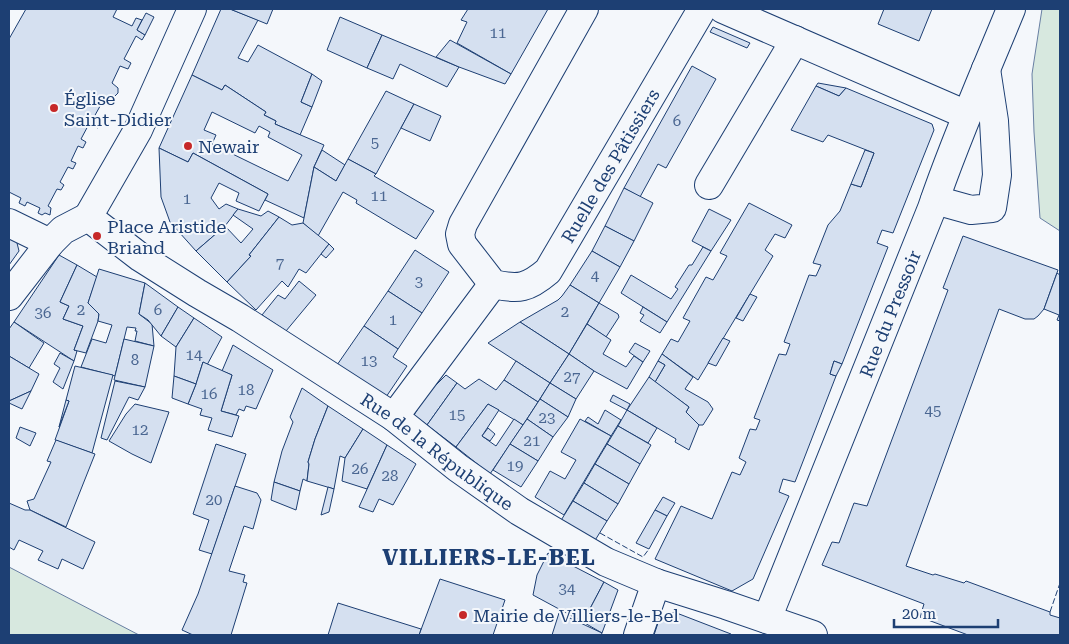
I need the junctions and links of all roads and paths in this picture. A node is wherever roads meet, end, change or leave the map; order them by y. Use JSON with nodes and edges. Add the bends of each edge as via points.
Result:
{"nodes":[{"id":1,"x":192,"y":9,"type":"edge"},
{"id":2,"x":584,"y":9,"type":"edge"},
{"id":3,"x":702,"y":9,"type":"edge"},
{"id":4,"x":723,"y":9,"type":"edge"},
{"id":5,"x":1011,"y":9,"type":"edge"},
{"id":6,"x":795,"y":40,"type":"junction"},
{"id":7,"x":986,"y":69,"type":"junction"},
{"id":8,"x":967,"y":115,"type":"junction"},
{"id":9,"x":709,"y":185,"type":"dead end"},
{"id":10,"x":935,"y":200,"type":"junction"},
{"id":11,"x":88,"y":216,"type":"junction"},
{"id":12,"x":9,"y":223,"type":"edge"},
{"id":13,"x":50,"y":243,"type":"junction"},
{"id":14,"x":493,"y":284,"type":"junction"},
{"id":15,"x":9,"y":296,"type":"edge"},
{"id":16,"x":394,"y":418,"type":"junction"},
{"id":17,"x":656,"y":583,"type":"junction"},
{"id":18,"x":767,"y":619,"type":"junction"},
{"id":19,"x":638,"y":635,"type":"edge"},
{"id":20,"x":813,"y":635,"type":"edge"}],
"edges":[{"from":1,"to":11,"type":"street","via":[[138,130]]},
{"from":2,"to":14,"type":"street","via":[[463,224],[462,244]]},
{"from":3,"to":14,"type":"street","name":"Ruelle des Pâtissiers","via":[[548,271],[536,282],[523,286],[509,288]]},
{"from":4,"to":6,"type":"street"},
{"from":5,"to":7,"type":"street","name":"Rue du Pressoir"},
{"from":6,"to":8,"type":"street"},
{"from":6,"to":9,"type":"street"},
{"from":7,"to":8,"type":"street","name":"Rue du Pressoir"},
{"from":7,"to":10,"type":"street","via":[[994,121],[997,175],[992,208],[971,210]]},
{"from":8,"to":10,"type":"street","name":"Rue du Pressoir"},
{"from":10,"to":18,"type":"street","name":"Rue du Pressoir"},
{"from":11,"to":13,"type":"street","via":[[63,230]]},
{"from":11,"to":16,"type":"street","name":"Rue de la République","via":[[140,257]]},
{"from":12,"to":13,"type":"street"},
{"from":13,"to":15,"type":"street"},
{"from":14,"to":16,"type":"street"},
{"from":16,"to":17,"type":"street","name":"Rue de la République","via":[[519,511],[606,562]]},
{"from":17,"to":18,"type":"street","name":"Rue de la République"},
{"from":17,"to":19,"type":"street"},
{"from":18,"to":20,"type":"street","name":"Rue de la République"}]}
